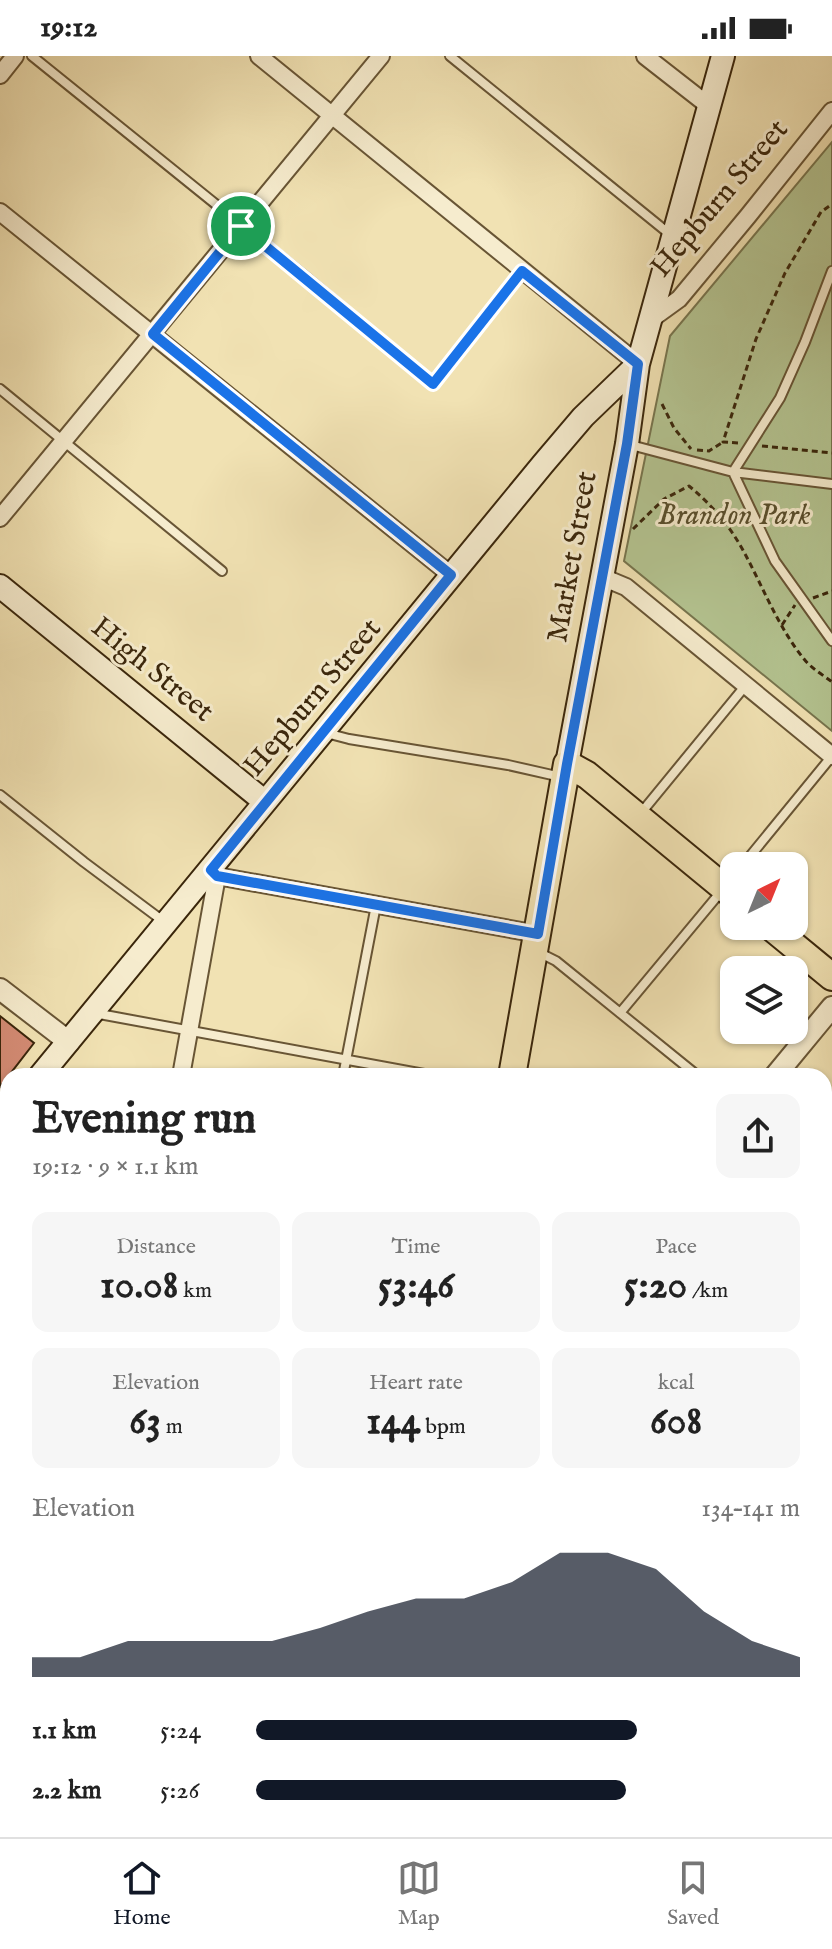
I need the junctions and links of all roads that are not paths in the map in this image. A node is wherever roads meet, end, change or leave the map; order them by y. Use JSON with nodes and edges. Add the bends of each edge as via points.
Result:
{"nodes":[{"id":1,"x":15,"y":56,"type":"edge"},
{"id":2,"x":32,"y":56,"type":"edge"},
{"id":3,"x":259,"y":56,"type":"edge"},
{"id":4,"x":381,"y":56,"type":"edge"},
{"id":5,"x":450,"y":56,"type":"edge"},
{"id":6,"x":645,"y":56,"type":"edge"},
{"id":7,"x":723,"y":56,"type":"edge"},
{"id":8,"x":0,"y":75,"type":"edge"},
{"id":9,"x":709,"y":106,"type":"junction"},
{"id":10,"x":832,"y":111,"type":"edge"},
{"id":11,"x":332,"y":116,"type":"junction"},
{"id":12,"x":0,"y":212,"type":"edge"},
{"id":13,"x":241,"y":226,"type":"junction"},
{"id":14,"x":673,"y":237,"type":"junction"},
{"id":15,"x":522,"y":271,"type":"junction"},
{"id":16,"x":832,"y":271,"type":"edge"},
{"id":17,"x":650,"y":320,"type":"junction"},
{"id":18,"x":153,"y":334,"type":"junction"},
{"id":19,"x":638,"y":364,"type":"junction"},
{"id":20,"x":0,"y":389,"type":"edge"},
{"id":21,"x":64,"y":441,"type":"junction"},
{"id":22,"x":627,"y":444,"type":"junction"},
{"id":23,"x":733,"y":472,"type":"junction"},
{"id":24,"x":832,"y":484,"type":"edge"},
{"id":25,"x":0,"y":518,"type":"edge"},
{"id":26,"x":222,"y":571,"type":"dead end"},
{"id":27,"x":451,"y":575,"type":"junction"},
{"id":28,"x":602,"y":577,"type":"junction"},
{"id":29,"x":0,"y":586,"type":"edge"},
{"id":30,"x":832,"y":641,"type":"edge"},
{"id":31,"x":746,"y":685,"type":"junction"},
{"id":32,"x":322,"y":732,"type":"junction"},
{"id":33,"x":832,"y":756,"type":"edge"},
{"id":34,"x":566,"y":771,"type":"junction"},
{"id":35,"x":0,"y":795,"type":"edge"},
{"id":36,"x":265,"y":802,"type":"junction"},
{"id":37,"x":638,"y":817,"type":"junction"},
{"id":38,"x":753,"y":852,"type":"edge"},
{"id":39,"x":214,"y":873,"type":"junction"},
{"id":40,"x":720,"y":879,"type":"edge"},
{"id":41,"x":720,"y":899,"type":"edge"},
{"id":42,"x":376,"y":905,"type":"junction"},
{"id":43,"x":167,"y":924,"type":"junction"},
{"id":44,"x":787,"y":940,"type":"edge"},
{"id":45,"x":537,"y":943,"type":"junction"},
{"id":46,"x":832,"y":977,"type":"edge"},
{"id":47,"x":0,"y":989,"type":"edge"},
{"id":48,"x":832,"y":1007,"type":"edge"},
{"id":49,"x":93,"y":1013,"type":"junction"},
{"id":50,"x":620,"y":1013,"type":"junction"},
{"id":51,"x":189,"y":1031,"type":"junction"},
{"id":52,"x":69,"y":1042,"type":"junction"},
{"id":53,"x":346,"y":1060,"type":"junction"},
{"id":54,"x":47,"y":1068,"type":"edge"},
{"id":55,"x":182,"y":1068,"type":"edge"},
{"id":56,"x":344,"y":1068,"type":"edge"},
{"id":57,"x":390,"y":1068,"type":"edge"},
{"id":58,"x":514,"y":1068,"type":"edge"},
{"id":59,"x":688,"y":1068,"type":"edge"},
{"id":60,"x":782,"y":1068,"type":"edge"}],
"edges":[{"from":1,"to":8,"type":"street"},
{"from":2,"to":13,"type":"lane"},
{"from":3,"to":11,"type":"street"},
{"from":4,"to":11,"type":"street"},
{"from":5,"to":14,"type":"lane"},
{"from":6,"to":9,"type":"street"},
{"from":7,"to":9,"type":"main road","name":"Market Street"},
{"from":9,"to":14,"type":"main road","name":"Market Street"},
{"from":10,"to":17,"type":"street","name":"Hepburn Street","via":[[679,299]]},
{"from":11,"to":13,"type":"street"},
{"from":11,"to":15,"type":"street"},
{"from":12,"to":18,"type":"street"},
{"from":13,"to":15,"type":"lane","via":[[433,384]]},
{"from":13,"to":18,"type":"street"},
{"from":14,"to":17,"type":"main road","name":"Market Street"},
{"from":15,"to":19,"type":"street"},
{"from":16,"to":23,"type":"lane","via":[[780,398]]},
{"from":17,"to":19,"type":"main road","name":"Market Street"},
{"from":18,"to":21,"type":"street"},
{"from":18,"to":27,"type":"street"},
{"from":19,"to":22,"type":"main road","name":"Market Street"},
{"from":19,"to":27,"type":"main road","name":"Hepburn Street","via":[[583,417]]},
{"from":20,"to":21,"type":"lane"},
{"from":21,"to":25,"type":"street"},
{"from":21,"to":26,"type":"lane"},
{"from":22,"to":23,"type":"lane"},
{"from":22,"to":28,"type":"main road","name":"Market Street"},
{"from":23,"to":24,"type":"lane"},
{"from":23,"to":30,"type":"lane","via":[[775,561]]},
{"from":27,"to":32,"type":"main road","name":"Hepburn Street"},
{"from":28,"to":31,"type":"street","via":[[626,587]]},
{"from":28,"to":34,"type":"main road","name":"Market Street"},
{"from":29,"to":36,"type":"main road","name":"High Street"},
{"from":31,"to":33,"type":"street"},
{"from":31,"to":37,"type":"lane"},
{"from":32,"to":34,"type":"lane"},
{"from":32,"to":36,"type":"main road","name":"Hepburn Street"},
{"from":33,"to":38,"type":"lane"},
{"from":34,"to":37,"type":"main road","via":[[587,775]]},
{"from":34,"to":45,"type":"main road","name":"Market Street"},
{"from":35,"to":43,"type":"lane"},
{"from":36,"to":39,"type":"main road","name":"Hepburn Street"},
{"from":37,"to":40,"type":"main road"},
{"from":39,"to":42,"type":"street"},
{"from":39,"to":43,"type":"main road","name":"Hepburn Street"},
{"from":39,"to":51,"type":"street"},
{"from":41,"to":50,"type":"lane"},
{"from":42,"to":45,"type":"street"},
{"from":42,"to":53,"type":"lane"},
{"from":43,"to":49,"type":"main road","name":"Hepburn Street"},
{"from":44,"to":46,"type":"main road"},
{"from":45,"to":50,"type":"lane"},
{"from":45,"to":58,"type":"main road","name":"Market Street"},
{"from":47,"to":52,"type":"street"},
{"from":48,"to":60,"type":"street"},
{"from":49,"to":51,"type":"lane"},
{"from":49,"to":52,"type":"main road","name":"Hepburn Street"},
{"from":50,"to":59,"type":"lane"},
{"from":51,"to":53,"type":"lane"},
{"from":51,"to":55,"type":"street"},
{"from":52,"to":54,"type":"main road","name":"Hepburn Street"},
{"from":53,"to":56,"type":"lane"},
{"from":53,"to":57,"type":"lane"}]}
